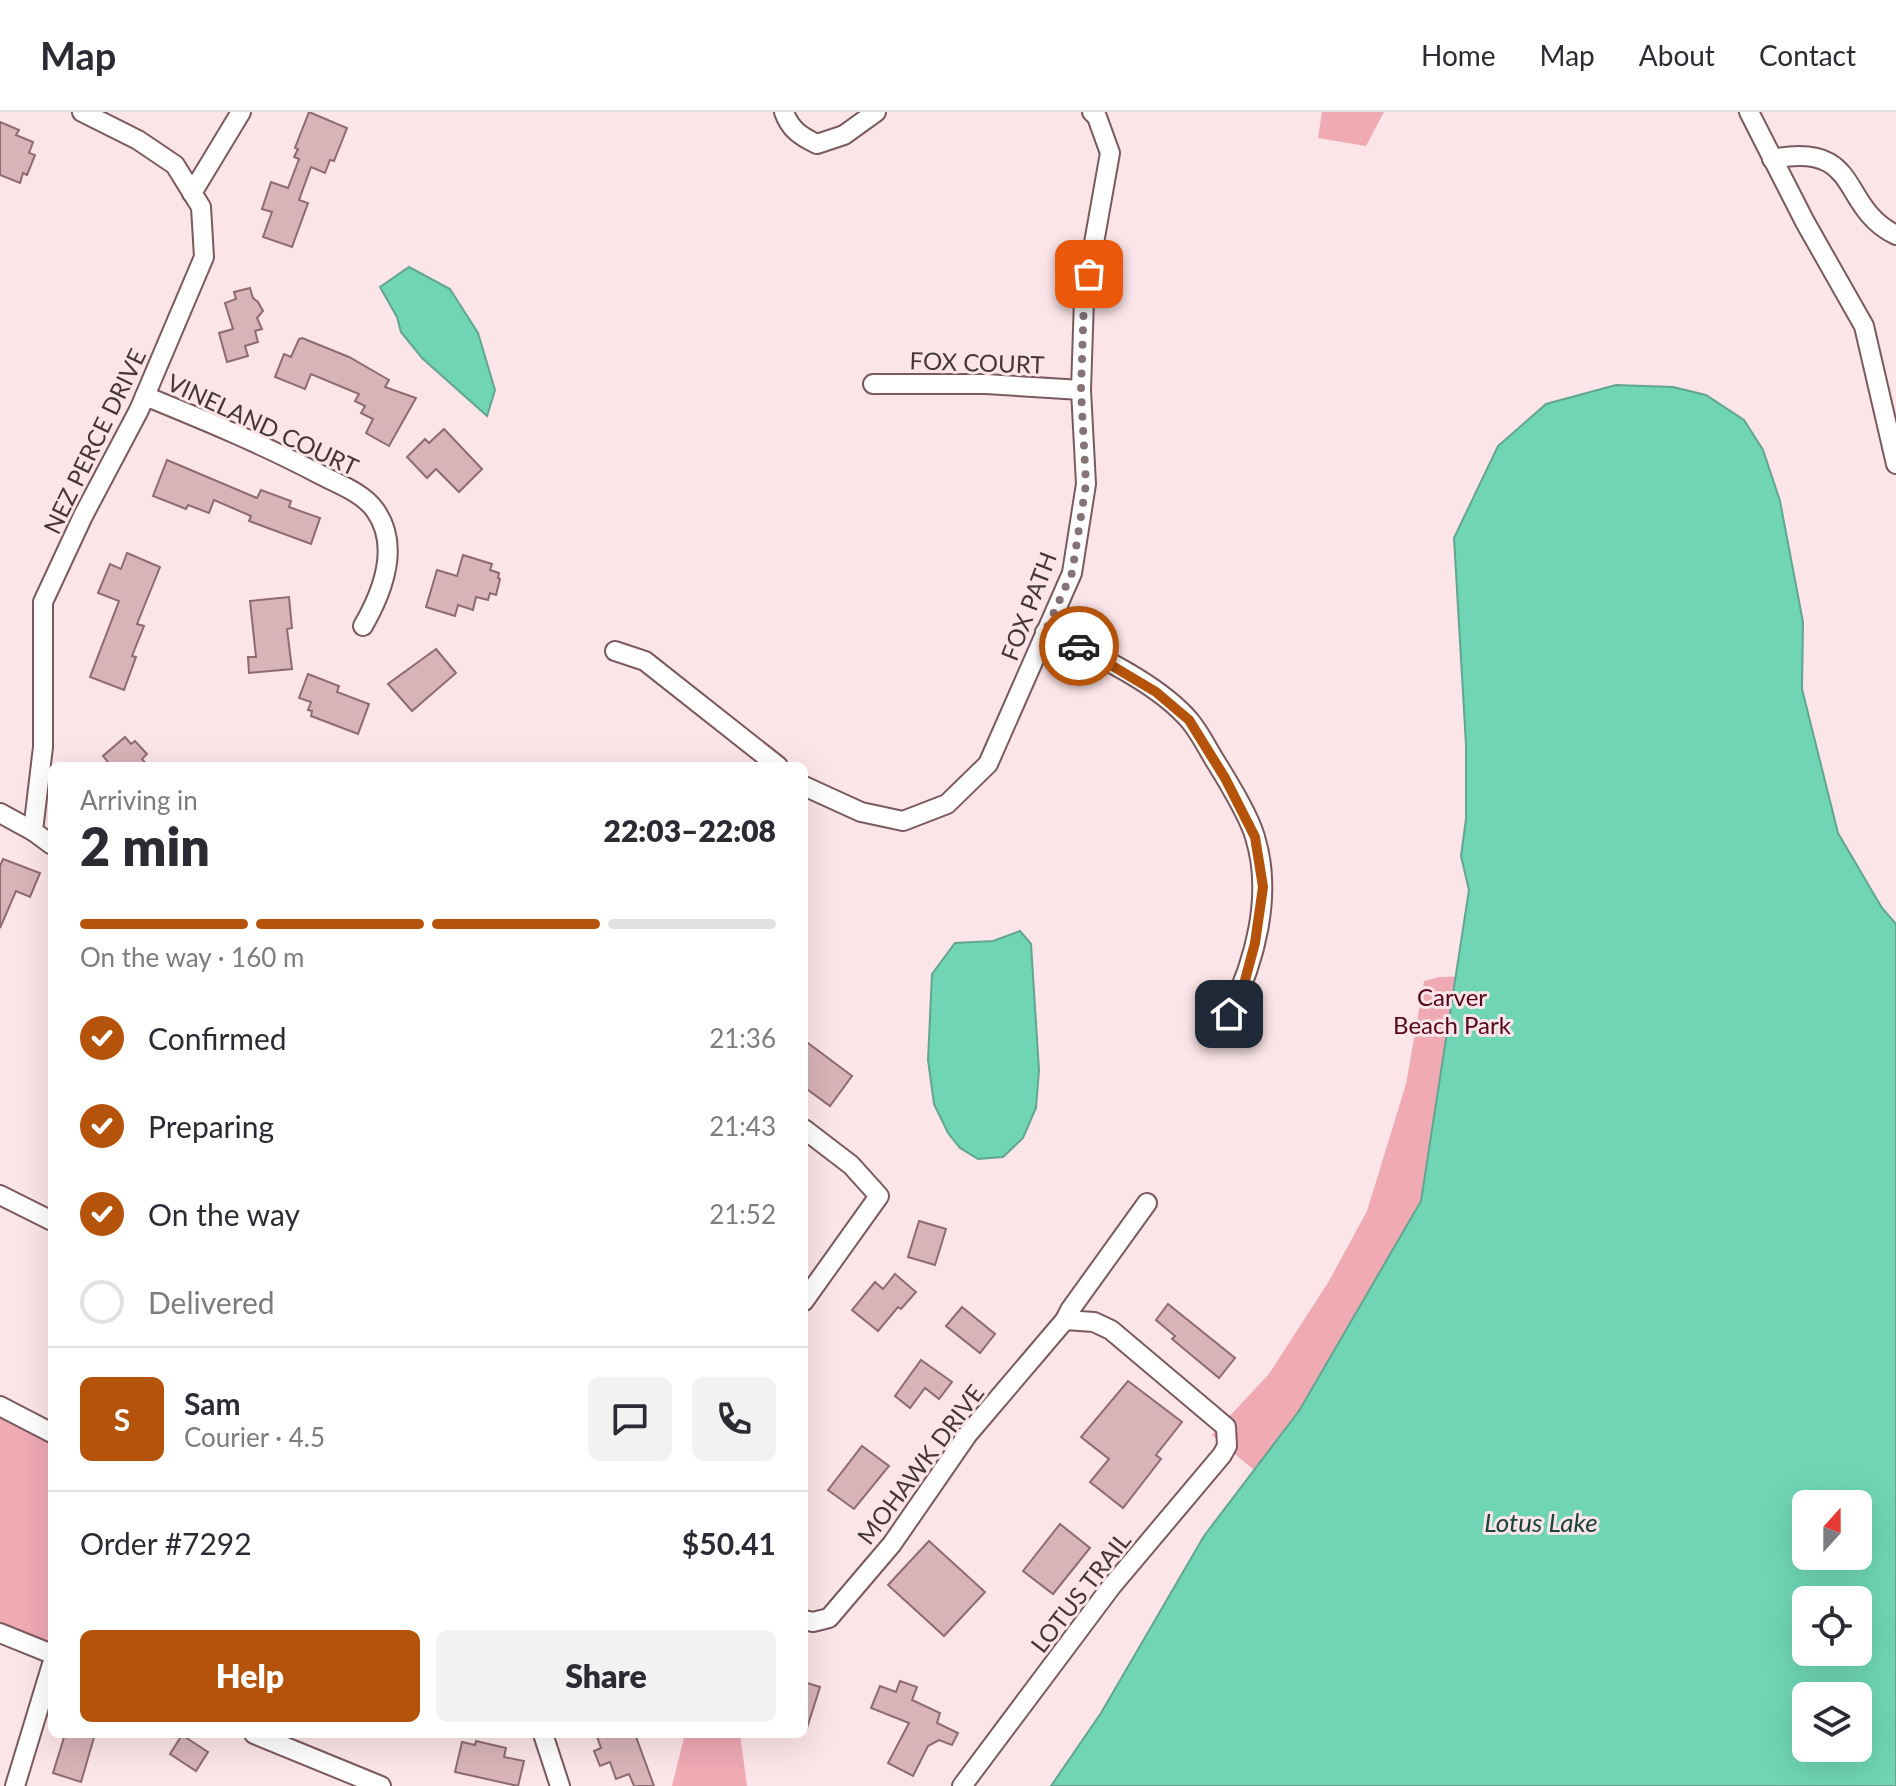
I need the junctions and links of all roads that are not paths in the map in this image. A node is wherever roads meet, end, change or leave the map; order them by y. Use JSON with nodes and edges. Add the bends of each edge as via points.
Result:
{"nodes":[{"id":1,"x":82,"y":112,"type":"edge"},
{"id":2,"x":241,"y":112,"type":"edge"},
{"id":3,"x":784,"y":112,"type":"edge"},
{"id":4,"x":876,"y":112,"type":"edge"},
{"id":5,"x":1092,"y":112,"type":"edge"},
{"id":6,"x":1747,"y":113,"type":"edge"},
{"id":7,"x":1772,"y":159,"type":"junction"},
{"id":8,"x":192,"y":193,"type":"junction"},
{"id":9,"x":1896,"y":235,"type":"edge"},
{"id":10,"x":873,"y":384,"type":"dead end"},
{"id":11,"x":1081,"y":390,"type":"junction"},
{"id":12,"x":145,"y":396,"type":"junction"},
{"id":13,"x":1896,"y":464,"type":"edge"},
{"id":14,"x":363,"y":626,"type":"dead end"},
{"id":15,"x":1045,"y":632,"type":"junction"},
{"id":16,"x":615,"y":651,"type":"dead end"},
{"id":17,"x":773,"y":762,"type":"edge"},
{"id":18,"x":808,"y":788,"type":"edge"},
{"id":19,"x":0,"y":813,"type":"edge"},
{"id":20,"x":33,"y":831,"type":"junction"},
{"id":21,"x":48,"y":842,"type":"edge"},
{"id":22,"x":1229,"y":1014,"type":"dead end"},
{"id":23,"x":808,"y":1132,"type":"edge"},
{"id":24,"x":0,"y":1195,"type":"edge"},
{"id":25,"x":1147,"y":1203,"type":"dead end"},
{"id":26,"x":48,"y":1219,"type":"edge"},
{"id":27,"x":808,"y":1295,"type":"edge"},
{"id":28,"x":1065,"y":1320,"type":"junction"},
{"id":29,"x":0,"y":1406,"type":"edge"},
{"id":30,"x":48,"y":1431,"type":"edge"},
{"id":31,"x":808,"y":1621,"type":"edge"},
{"id":32,"x":0,"y":1633,"type":"edge"},
{"id":33,"x":48,"y":1652,"type":"edge"},
{"id":34,"x":48,"y":1677,"type":"edge"},
{"id":35,"x":263,"y":1738,"type":"edge"},
{"id":36,"x":544,"y":1738,"type":"edge"},
{"id":37,"x":351,"y":1779,"type":"edge"},
{"id":38,"x":15,"y":1786,"type":"edge"},
{"id":39,"x":381,"y":1786,"type":"edge"},
{"id":40,"x":560,"y":1786,"type":"edge"},
{"id":41,"x":962,"y":1786,"type":"edge"}],
"edges":[{"from":1,"to":8,"type":"street","name":"NEZ PERCE DRIVE","via":[[175,165]]},
{"from":2,"to":8,"type":"street"},
{"from":3,"to":4,"type":"street","via":[[788,125],[817,144],[844,135]]},
{"from":5,"to":11,"type":"street","name":"FOX PATH","via":[[1110,153],[1084,299]]},
{"from":6,"to":7,"type":"street"},
{"from":7,"to":9,"type":"street","via":[[1812,156],[1830,163],[1879,227]]},
{"from":7,"to":13,"type":"street","via":[[1864,326]]},
{"from":8,"to":12,"type":"street","name":"NEZ PERCE DRIVE","via":[[201,207],[204,257]]},
{"from":10,"to":11,"type":"street","name":"FOX COURT"},
{"from":11,"to":15,"type":"street","name":"FOX PATH","via":[[1086,484],[1072,573]]},
{"from":12,"to":14,"type":"street","name":"VINELAND COURT","via":[[264,445],[362,497],[375,510],[388,548],[386,572]]},
{"from":12,"to":20,"type":"street","name":"NEZ PERCE DRIVE","via":[[43,602],[43,747]]},
{"from":15,"to":18,"type":"street","name":"FOX PATH","via":[[988,764],[947,804],[903,821],[861,812]]},
{"from":15,"to":22,"type":"street","via":[[1094,653],[1189,720],[1255,837],[1263,887],[1255,943]]},
{"from":16,"to":17,"type":"street","via":[[645,661]]},
{"from":19,"to":20,"type":"street"},
{"from":20,"to":21,"type":"street"},
{"from":23,"to":27,"type":"street","via":[[851,1165],[879,1196]]},
{"from":24,"to":26,"type":"street"},
{"from":25,"to":28,"type":"street","name":"MOHAWK DRIVE"},
{"from":28,"to":31,"type":"street","name":"MOHAWK DRIVE","via":[[968,1434],[892,1544],[829,1618]]},
{"from":28,"to":41,"type":"street","name":"LOTUS TRAIL","via":[[1094,1322],[1111,1330],[1226,1427],[1227,1446],[1111,1587]]},
{"from":29,"to":30,"type":"street"},
{"from":32,"to":33,"type":"street"},
{"from":34,"to":38,"type":"street"},
{"from":35,"to":37,"type":"street"},
{"from":36,"to":40,"type":"street"},
{"from":37,"to":39,"type":"street"}]}
